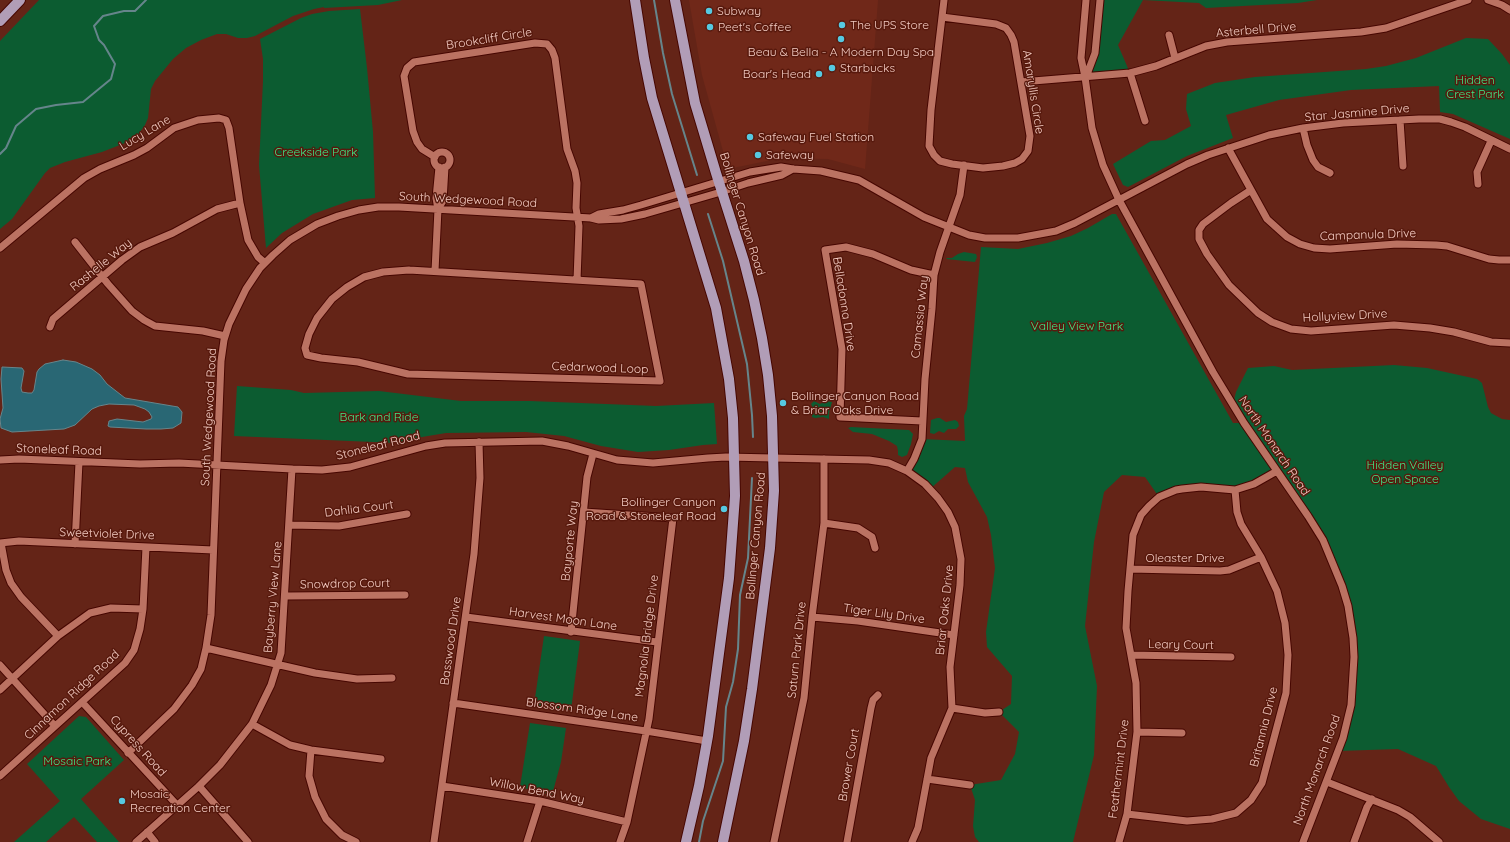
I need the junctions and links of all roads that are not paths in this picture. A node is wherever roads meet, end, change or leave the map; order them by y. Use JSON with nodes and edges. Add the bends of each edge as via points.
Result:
{"nodes":[{"id":1,"x":20,"y":0,"type":"edge"},
{"id":2,"x":635,"y":0,"type":"edge"},
{"id":3,"x":675,"y":0,"type":"edge"},
{"id":4,"x":944,"y":0,"type":"edge"},
{"id":5,"x":1086,"y":0,"type":"edge"},
{"id":6,"x":1100,"y":0,"type":"edge"},
{"id":7,"x":1468,"y":0,"type":"edge"},
{"id":8,"x":1488,"y":0,"type":"edge"},
{"id":9,"x":1510,"y":10,"type":"edge"},
{"id":10,"x":942,"y":17,"type":"junction"},
{"id":11,"x":0,"y":21,"type":"edge"},
{"id":12,"x":1169,"y":35,"type":"dead end"},
{"id":13,"x":1175,"y":58,"type":"junction"},
{"id":14,"x":1130,"y":73,"type":"junction"},
{"id":15,"x":1086,"y":77,"type":"junction"},
{"id":16,"x":1021,"y":82,"type":"junction"},
{"id":17,"x":1400,"y":120,"type":"junction"},
{"id":18,"x":1145,"y":121,"type":"dead end"},
{"id":19,"x":1303,"y":128,"type":"junction"},
{"id":20,"x":1491,"y":141,"type":"junction"},
{"id":21,"x":1228,"y":148,"type":"junction"},
{"id":22,"x":1510,"y":149,"type":"edge"},
{"id":23,"x":435,"y":157,"type":"junction"},
{"id":24,"x":964,"y":165,"type":"junction"},
{"id":25,"x":1403,"y":166,"type":"dead end"},
{"id":26,"x":442,"y":167,"type":"junction"},
{"id":27,"x":793,"y":170,"type":"joint"},
{"id":28,"x":1330,"y":174,"type":"dead end"},
{"id":29,"x":1478,"y":184,"type":"dead end"},
{"id":30,"x":720,"y":187,"type":"junction"},
{"id":31,"x":1251,"y":190,"type":"junction"},
{"id":32,"x":682,"y":197,"type":"junction"},
{"id":33,"x":1119,"y":200,"type":"junction"},
{"id":34,"x":240,"y":203,"type":"junction"},
{"id":35,"x":438,"y":209,"type":"junction"},
{"id":36,"x":578,"y":217,"type":"junction"},
{"id":37,"x":949,"y":228,"type":"junction"},
{"id":38,"x":75,"y":242,"type":"dead end"},
{"id":39,"x":0,"y":248,"type":"edge"},
{"id":40,"x":1510,"y":260,"type":"edge"},
{"id":41,"x":265,"y":263,"type":"junction"},
{"id":42,"x":435,"y":271,"type":"junction"},
{"id":43,"x":934,"y":275,"type":"junction"},
{"id":44,"x":102,"y":277,"type":"junction"},
{"id":45,"x":577,"y":280,"type":"junction"},
{"id":46,"x":50,"y":327,"type":"dead end"},
{"id":47,"x":225,"y":336,"type":"junction"},
{"id":48,"x":1510,"y":343,"type":"edge"},
{"id":49,"x":922,"y":420,"type":"junction"},
{"id":50,"x":479,"y":442,"type":"junction"},
{"id":51,"x":593,"y":454,"type":"junction"},
{"id":52,"x":735,"y":457,"type":"junction"},
{"id":53,"x":774,"y":458,"type":"junction"},
{"id":54,"x":824,"y":459,"type":"junction"},
{"id":55,"x":0,"y":460,"type":"edge"},
{"id":56,"x":79,"y":462,"type":"junction"},
{"id":57,"x":217,"y":466,"type":"junction"},
{"id":58,"x":292,"y":469,"type":"junction"},
{"id":59,"x":907,"y":471,"type":"junction"},
{"id":60,"x":1277,"y":472,"type":"junction"},
{"id":61,"x":1235,"y":490,"type":"junction"},
{"id":62,"x":584,"y":512,"type":"junction"},
{"id":63,"x":407,"y":514,"type":"dead end"},
{"id":64,"x":824,"y":523,"type":"junction"},
{"id":65,"x":290,"y":525,"type":"junction"},
{"id":66,"x":1,"y":543,"type":"edge"},
{"id":67,"x":75,"y":544,"type":"junction"},
{"id":68,"x":146,"y":547,"type":"junction"},
{"id":69,"x":875,"y":548,"type":"dead end"},
{"id":70,"x":213,"y":550,"type":"junction"},
{"id":71,"x":1261,"y":557,"type":"junction"},
{"id":72,"x":1130,"y":569,"type":"junction"},
{"id":73,"x":405,"y":595,"type":"dead end"},
{"id":74,"x":286,"y":596,"type":"junction"},
{"id":75,"x":143,"y":609,"type":"junction"},
{"id":76,"x":812,"y":616,"type":"junction"},
{"id":77,"x":466,"y":617,"type":"junction"},
{"id":78,"x":571,"y":632,"type":"junction"},
{"id":79,"x":954,"y":635,"type":"junction"},
{"id":80,"x":58,"y":636,"type":"junction"},
{"id":81,"x":657,"y":642,"type":"junction"},
{"id":82,"x":206,"y":648,"type":"junction"},
{"id":83,"x":1131,"y":655,"type":"junction"},
{"id":84,"x":1231,"y":657,"type":"dead end"},
{"id":85,"x":0,"y":665,"type":"edge"},
{"id":86,"x":278,"y":665,"type":"junction"},
{"id":87,"x":392,"y":678,"type":"dead end"},
{"id":88,"x":13,"y":679,"type":"junction"},
{"id":89,"x":0,"y":690,"type":"edge"},
{"id":90,"x":878,"y":695,"type":"dead end"},
{"id":91,"x":82,"y":702,"type":"junction"},
{"id":92,"x":453,"y":703,"type":"junction"},
{"id":93,"x":952,"y":708,"type":"junction"},
{"id":94,"x":999,"y":712,"type":"dead end"},
{"id":95,"x":252,"y":724,"type":"junction"},
{"id":96,"x":55,"y":726,"type":"junction"},
{"id":97,"x":646,"y":731,"type":"junction"},
{"id":98,"x":1137,"y":732,"type":"junction"},
{"id":99,"x":1182,"y":733,"type":"dead end"},
{"id":100,"x":707,"y":741,"type":"junction"},
{"id":101,"x":311,"y":750,"type":"junction"},
{"id":102,"x":128,"y":753,"type":"junction"},
{"id":103,"x":381,"y":759,"type":"dead end"},
{"id":104,"x":0,"y":776,"type":"edge"},
{"id":105,"x":928,"y":779,"type":"junction"},
{"id":106,"x":1327,"y":782,"type":"junction"},
{"id":107,"x":199,"y":786,"type":"junction"},
{"id":108,"x":442,"y":786,"type":"junction"},
{"id":109,"x":970,"y":786,"type":"dead end"},
{"id":110,"x":1372,"y":799,"type":"junction"},
{"id":111,"x":540,"y":801,"type":"junction"},
{"id":112,"x":177,"y":806,"type":"junction"},
{"id":113,"x":1127,"y":814,"type":"junction"},
{"id":114,"x":626,"y":822,"type":"junction"},
{"id":115,"x":147,"y":832,"type":"junction"},
{"id":116,"x":136,"y":842,"type":"edge"},
{"id":117,"x":155,"y":842,"type":"edge"},
{"id":118,"x":248,"y":842,"type":"edge"},
{"id":119,"x":356,"y":842,"type":"edge"},
{"id":120,"x":434,"y":842,"type":"edge"},
{"id":121,"x":527,"y":842,"type":"edge"},
{"id":122,"x":620,"y":842,"type":"edge"},
{"id":123,"x":686,"y":842,"type":"edge"},
{"id":124,"x":723,"y":842,"type":"edge"},
{"id":125,"x":774,"y":842,"type":"edge"},
{"id":126,"x":847,"y":842,"type":"edge"},
{"id":127,"x":912,"y":842,"type":"edge"},
{"id":128,"x":1119,"y":842,"type":"edge"},
{"id":129,"x":1303,"y":842,"type":"edge"},
{"id":130,"x":1354,"y":842,"type":"edge"},
{"id":131,"x":1439,"y":842,"type":"edge"}],
"edges":[{"from":1,"to":11,"type":"main road"},
{"from":2,"to":32,"type":"main road","name":"Bollinger Canyon Road","via":[[652,98]]},
{"from":3,"to":30,"type":"main road","name":"Bollinger Canyon Road","via":[[695,103]]},
{"from":4,"to":10,"type":"street","name":"Amaryllis Circle"},
{"from":5,"to":15,"type":"street","name":"North Monarch Road","via":[[1081,58]]},
{"from":6,"to":15,"type":"street","name":"North Monarch Road","via":[[1095,53]]},
{"from":7,"to":13,"type":"street","name":"Asterbell Drive","via":[[1386,28],[1227,42],[1206,46]]},
{"from":8,"to":9,"type":"street"},
{"from":10,"to":16,"type":"street","name":"Amaryllis Circle","via":[[996,24],[1006,28],[1014,42]]},
{"from":10,"to":24,"type":"street","name":"Amaryllis Circle","via":[[929,146],[940,161]]},
{"from":12,"to":13,"type":"street"},
{"from":13,"to":14,"type":"street","name":"Asterbell Drive"},
{"from":14,"to":15,"type":"street","name":"Asterbell Drive"},
{"from":14,"to":18,"type":"street"},
{"from":15,"to":16,"type":"street","name":"Asterbell Drive"},
{"from":15,"to":33,"type":"street","name":"North Monarch Road","via":[[1092,128],[1103,165]]},
{"from":16,"to":24,"type":"street","name":"Amaryllis Circle","via":[[1030,136],[1028,151],[1022,159],[1002,166],[983,168]]},
{"from":17,"to":19,"type":"street","name":"Star Jasmine Drive"},
{"from":17,"to":20,"type":"street","name":"Star Jasmine Drive","via":[[1440,119]]},
{"from":17,"to":25,"type":"street"},
{"from":19,"to":21,"type":"street","name":"Star Jasmine Drive"},
{"from":19,"to":28,"type":"street","via":[[1313,160],[1318,167]]},
{"from":20,"to":22,"type":"street","name":"Star Jasmine Drive"},
{"from":20,"to":29,"type":"street","via":[[1477,172]]},
{"from":21,"to":31,"type":"street","name":"Campanula Drive"},
{"from":21,"to":33,"type":"street","name":"Star Jasmine Drive","via":[[1187,164]]},
{"from":23,"to":26,"type":"street","via":[[435,162]]},
{"from":23,"to":26,"type":"street","via":[[440,152],[448,154],[450,161]]},
{"from":23,"to":36,"type":"street","name":"Brookcliff Circle","via":[[422,149],[413,131],[404,76],[407,68],[418,61],[535,43],[547,44],[555,58],[567,149],[575,171]]},
{"from":24,"to":37,"type":"street","name":"Camassia Way","via":[[960,195]]},
{"from":26,"to":35,"type":"street","via":[[436,200]]},
{"from":27,"to":30,"type":"street","name":"South Wedgewood Road","via":[[748,183]]},
{"from":27,"to":37,"type":"street","name":"Star Jasmine Drive","via":[[821,171],[859,180],[924,217]]},
{"from":30,"to":32,"type":"street","name":"South Wedgewood Road"},
{"from":30,"to":53,"type":"main road","name":"Bollinger Canyon Road","via":[[744,261],[762,338],[768,375]]},
{"from":31,"to":40,"type":"street","name":"Campanula Drive","via":[[1267,219],[1277,229],[1300,244],[1314,248],[1436,245],[1489,259]]},
{"from":31,"to":48,"type":"street","name":"Hollyview Drive","via":[[1203,224],[1199,230],[1199,239],[1230,285],[1258,313],[1272,322],[1291,329],[1311,331],[1401,326],[1454,332],[1491,342]]},
{"from":32,"to":36,"type":"street","name":"South Wedgewood Road","via":[[598,214],[591,218]]},
{"from":32,"to":52,"type":"main road","name":"Bollinger Canyon Road","via":[[707,275],[724,344],[730,380]]},
{"from":33,"to":37,"type":"street","name":"Star Jasmine Drive","via":[[1075,223],[1034,236],[985,238]]},
{"from":33,"to":60,"type":"street","name":"North Monarch Road","via":[[1213,372]]},
{"from":34,"to":39,"type":"street","name":"Lucy Lane","via":[[226,120],[214,117],[198,120],[174,128],[141,151],[84,178]]},
{"from":34,"to":41,"type":"street","name":"Lucy Lane","via":[[248,240],[255,253]]},
{"from":34,"to":44,"type":"street","name":"Rashelle Way","via":[[217,209],[173,233],[140,247]]},
{"from":35,"to":36,"type":"street","name":"South Wedgewood Road"},
{"from":35,"to":41,"type":"street","name":"South Wedgewood Road","via":[[378,207],[338,216],[317,224],[290,240]]},
{"from":35,"to":42,"type":"street"},
{"from":36,"to":45,"type":"street"},
{"from":37,"to":43,"type":"street","name":"Camassia Way"},
{"from":38,"to":44,"type":"street"},
{"from":41,"to":47,"type":"street","name":"South Wedgewood Road","via":[[246,289]]},
{"from":42,"to":45,"type":"street","name":"Cedarwood Loop"},
{"from":42,"to":45,"type":"street","name":"Cedarwood Loop","via":[[383,272],[364,277],[347,287],[332,299],[318,318],[306,344],[307,355],[358,362],[408,374],[660,380],[641,284]]},
{"from":43,"to":49,"type":"street","name":"Camassia Way"},
{"from":43,"to":49,"type":"street","name":"Belladonna Drive","via":[[911,270],[873,254],[846,247],[825,250],[842,349],[840,417]]},
{"from":44,"to":46,"type":"street","name":"Rashelle Way","via":[[53,319]]},
{"from":44,"to":47,"type":"street","via":[[132,312],[155,326]]},
{"from":47,"to":57,"type":"street","name":"South Wedgewood Road","via":[[221,361]]},
{"from":49,"to":59,"type":"street","name":"Camassia Way","via":[[922,439]]},
{"from":50,"to":51,"type":"street","name":"Stoneleaf Road","via":[[542,441]]},
{"from":50,"to":58,"type":"street","name":"Stoneleaf Road","via":[[450,442],[426,446],[350,467],[322,470]]},
{"from":50,"to":77,"type":"street","name":"Basswood Drive","via":[[478,517]]},
{"from":51,"to":52,"type":"street","name":"Stoneleaf Road","via":[[617,460],[653,463]]},
{"from":51,"to":62,"type":"street","name":"Bayporte Way","via":[[587,477]]},
{"from":52,"to":53,"type":"street","name":"Briar Oaks Drive"},
{"from":52,"to":100,"type":"main road","name":"Bollinger Canyon Road","via":[[735,496],[729,571]]},
{"from":53,"to":54,"type":"street","name":"Briar Oaks Drive"},
{"from":53,"to":124,"type":"main road","name":"Bollinger Canyon Road","via":[[770,548],[752,689]]},
{"from":54,"to":59,"type":"street","name":"Briar Oaks Drive","via":[[869,460],[889,463]]},
{"from":54,"to":64,"type":"street","name":"Saturn Park Drive"},
{"from":55,"to":56,"type":"street","name":"Stoneleaf Road"},
{"from":56,"to":57,"type":"street","name":"Stoneleaf Road"},
{"from":56,"to":67,"type":"street"},
{"from":57,"to":58,"type":"street","name":"Stoneleaf Road"},
{"from":57,"to":70,"type":"street","name":"South Wedgewood Road"},
{"from":58,"to":65,"type":"street","name":"Bayberry View Lane"},
{"from":59,"to":79,"type":"street","name":"Briar Oaks Drive","via":[[925,484],[938,498],[955,527],[961,559]]},
{"from":60,"to":61,"type":"street","name":"Feathermint Drive"},
{"from":60,"to":106,"type":"street","name":"North Monarch Road","via":[[1323,540],[1335,566],[1348,606],[1354,656],[1351,705],[1343,738]]},
{"from":61,"to":71,"type":"street","name":"Britannia Drive","via":[[1241,524]]},
{"from":61,"to":72,"type":"street","name":"Feathermint Drive","via":[[1182,488],[1159,497],[1142,516],[1133,535]]},
{"from":62,"to":78,"type":"street","name":"Bayporte Way"},
{"from":62,"to":81,"type":"street","name":"Magnolia Bridge Drive","via":[[672,518]]},
{"from":63,"to":65,"type":"street","name":"Dahlia Court","via":[[339,526]]},
{"from":64,"to":69,"type":"street","via":[[858,528],[872,537]]},
{"from":64,"to":76,"type":"street","name":"Saturn Park Drive"},
{"from":65,"to":74,"type":"street","name":"Bayberry View Lane"},
{"from":66,"to":67,"type":"street","name":"Sweetviolet Drive","via":[[19,541]]},
{"from":66,"to":80,"type":"street","via":[[11,583],[21,598]]},
{"from":67,"to":68,"type":"street","name":"Sweetviolet Drive"},
{"from":68,"to":70,"type":"street","name":"Sweetviolet Drive"},
{"from":68,"to":75,"type":"street","name":"Cinnamon Ridge Road"},
{"from":70,"to":82,"type":"street","name":"South Wedgewood Road","via":[[211,615]]},
{"from":71,"to":72,"type":"street","name":"Oleaster Drive","via":[[1230,570],[1220,571]]},
{"from":71,"to":113,"type":"street","name":"Britannia Drive","via":[[1277,591],[1285,623],[1288,655],[1286,693],[1262,783],[1251,800],[1236,813],[1212,819],[1187,821]]},
{"from":72,"to":83,"type":"street","name":"Feathermint Drive","via":[[1126,628]]},
{"from":73,"to":74,"type":"street","name":"Snowdrop Court"},
{"from":74,"to":86,"type":"street","name":"Bayberry View Lane","via":[[282,652]]},
{"from":75,"to":80,"type":"street","via":[[111,608],[90,613]]},
{"from":75,"to":91,"type":"street","name":"Cinnamon Ridge Road","via":[[134,650],[125,663]]},
{"from":76,"to":79,"type":"street","name":"Tiger Lily Drive"},
{"from":76,"to":125,"type":"street","name":"Saturn Park Drive","via":[[804,698]]},
{"from":77,"to":78,"type":"street","name":"Harvest Moon Lane"},
{"from":77,"to":92,"type":"street","name":"Basswood Drive"},
{"from":78,"to":81,"type":"street","name":"Harvest Moon Lane"},
{"from":79,"to":93,"type":"street","name":"Briar Oaks Drive","via":[[950,668]]},
{"from":80,"to":88,"type":"street"},
{"from":81,"to":97,"type":"street","name":"Magnolia Bridge Drive"},
{"from":82,"to":86,"type":"street"},
{"from":82,"to":102,"type":"street","name":"South Wedgewood Road","via":[[192,685],[174,709]]},
{"from":83,"to":84,"type":"street","name":"Leary Court"},
{"from":83,"to":98,"type":"street","name":"Feathermint Drive","via":[[1136,683]]},
{"from":85,"to":88,"type":"street"},
{"from":86,"to":87,"type":"street","via":[[357,679]]},
{"from":86,"to":95,"type":"street","name":"Bayberry View Lane"},
{"from":88,"to":89,"type":"street"},
{"from":88,"to":96,"type":"street"},
{"from":90,"to":126,"type":"street","name":"Brower Court","via":[[873,700],[871,708]]},
{"from":91,"to":96,"type":"street","name":"Cinnamon Ridge Road"},
{"from":91,"to":102,"type":"street","name":"Cypress Road"},
{"from":92,"to":97,"type":"street","name":"Blossom Ridge Lane"},
{"from":92,"to":108,"type":"street","name":"Basswood Drive"},
{"from":93,"to":94,"type":"street","via":[[985,713]]},
{"from":93,"to":105,"type":"street","name":"Briar Oaks Drive","via":[[931,758]]},
{"from":95,"to":101,"type":"street","via":[[290,745]]},
{"from":95,"to":107,"type":"street","name":"Bayberry View Lane","via":[[220,765]]},
{"from":96,"to":104,"type":"street","name":"Cinnamon Ridge Road"},
{"from":97,"to":100,"type":"street","name":"Blossom Ridge Lane"},
{"from":97,"to":114,"type":"street","name":"Magnolia Bridge Drive"},
{"from":98,"to":99,"type":"street"},
{"from":98,"to":113,"type":"street","name":"Feathermint Drive"},
{"from":100,"to":123,"type":"main road","name":"Bollinger Canyon Road"},
{"from":101,"to":103,"type":"street"},
{"from":101,"to":119,"type":"street","via":[[309,776],[315,797],[326,818],[342,835]]},
{"from":102,"to":112,"type":"street","name":"Cypress Road"},
{"from":105,"to":109,"type":"street"},
{"from":105,"to":127,"type":"street","name":"Briar Oaks Drive","via":[[918,828]]},
{"from":106,"to":110,"type":"street"},
{"from":106,"to":129,"type":"street","name":"North Monarch Road"},
{"from":107,"to":112,"type":"street","name":"Bayberry View Lane"},
{"from":107,"to":118,"type":"street"},
{"from":108,"to":111,"type":"street","name":"Willow Bend Way"},
{"from":108,"to":120,"type":"street","name":"Basswood Drive"},
{"from":110,"to":130,"type":"street"},
{"from":110,"to":131,"type":"street","via":[[1410,817]]},
{"from":111,"to":114,"type":"street","name":"Willow Bend Way"},
{"from":111,"to":121,"type":"street"},
{"from":112,"to":115,"type":"street","name":"Bayberry View Lane"},
{"from":113,"to":128,"type":"street","name":"Feathermint Drive"},
{"from":114,"to":122,"type":"street","name":"Magnolia Bridge Drive"},
{"from":115,"to":116,"type":"street","name":"Bayberry View Lane"},
{"from":115,"to":117,"type":"street"}]}
